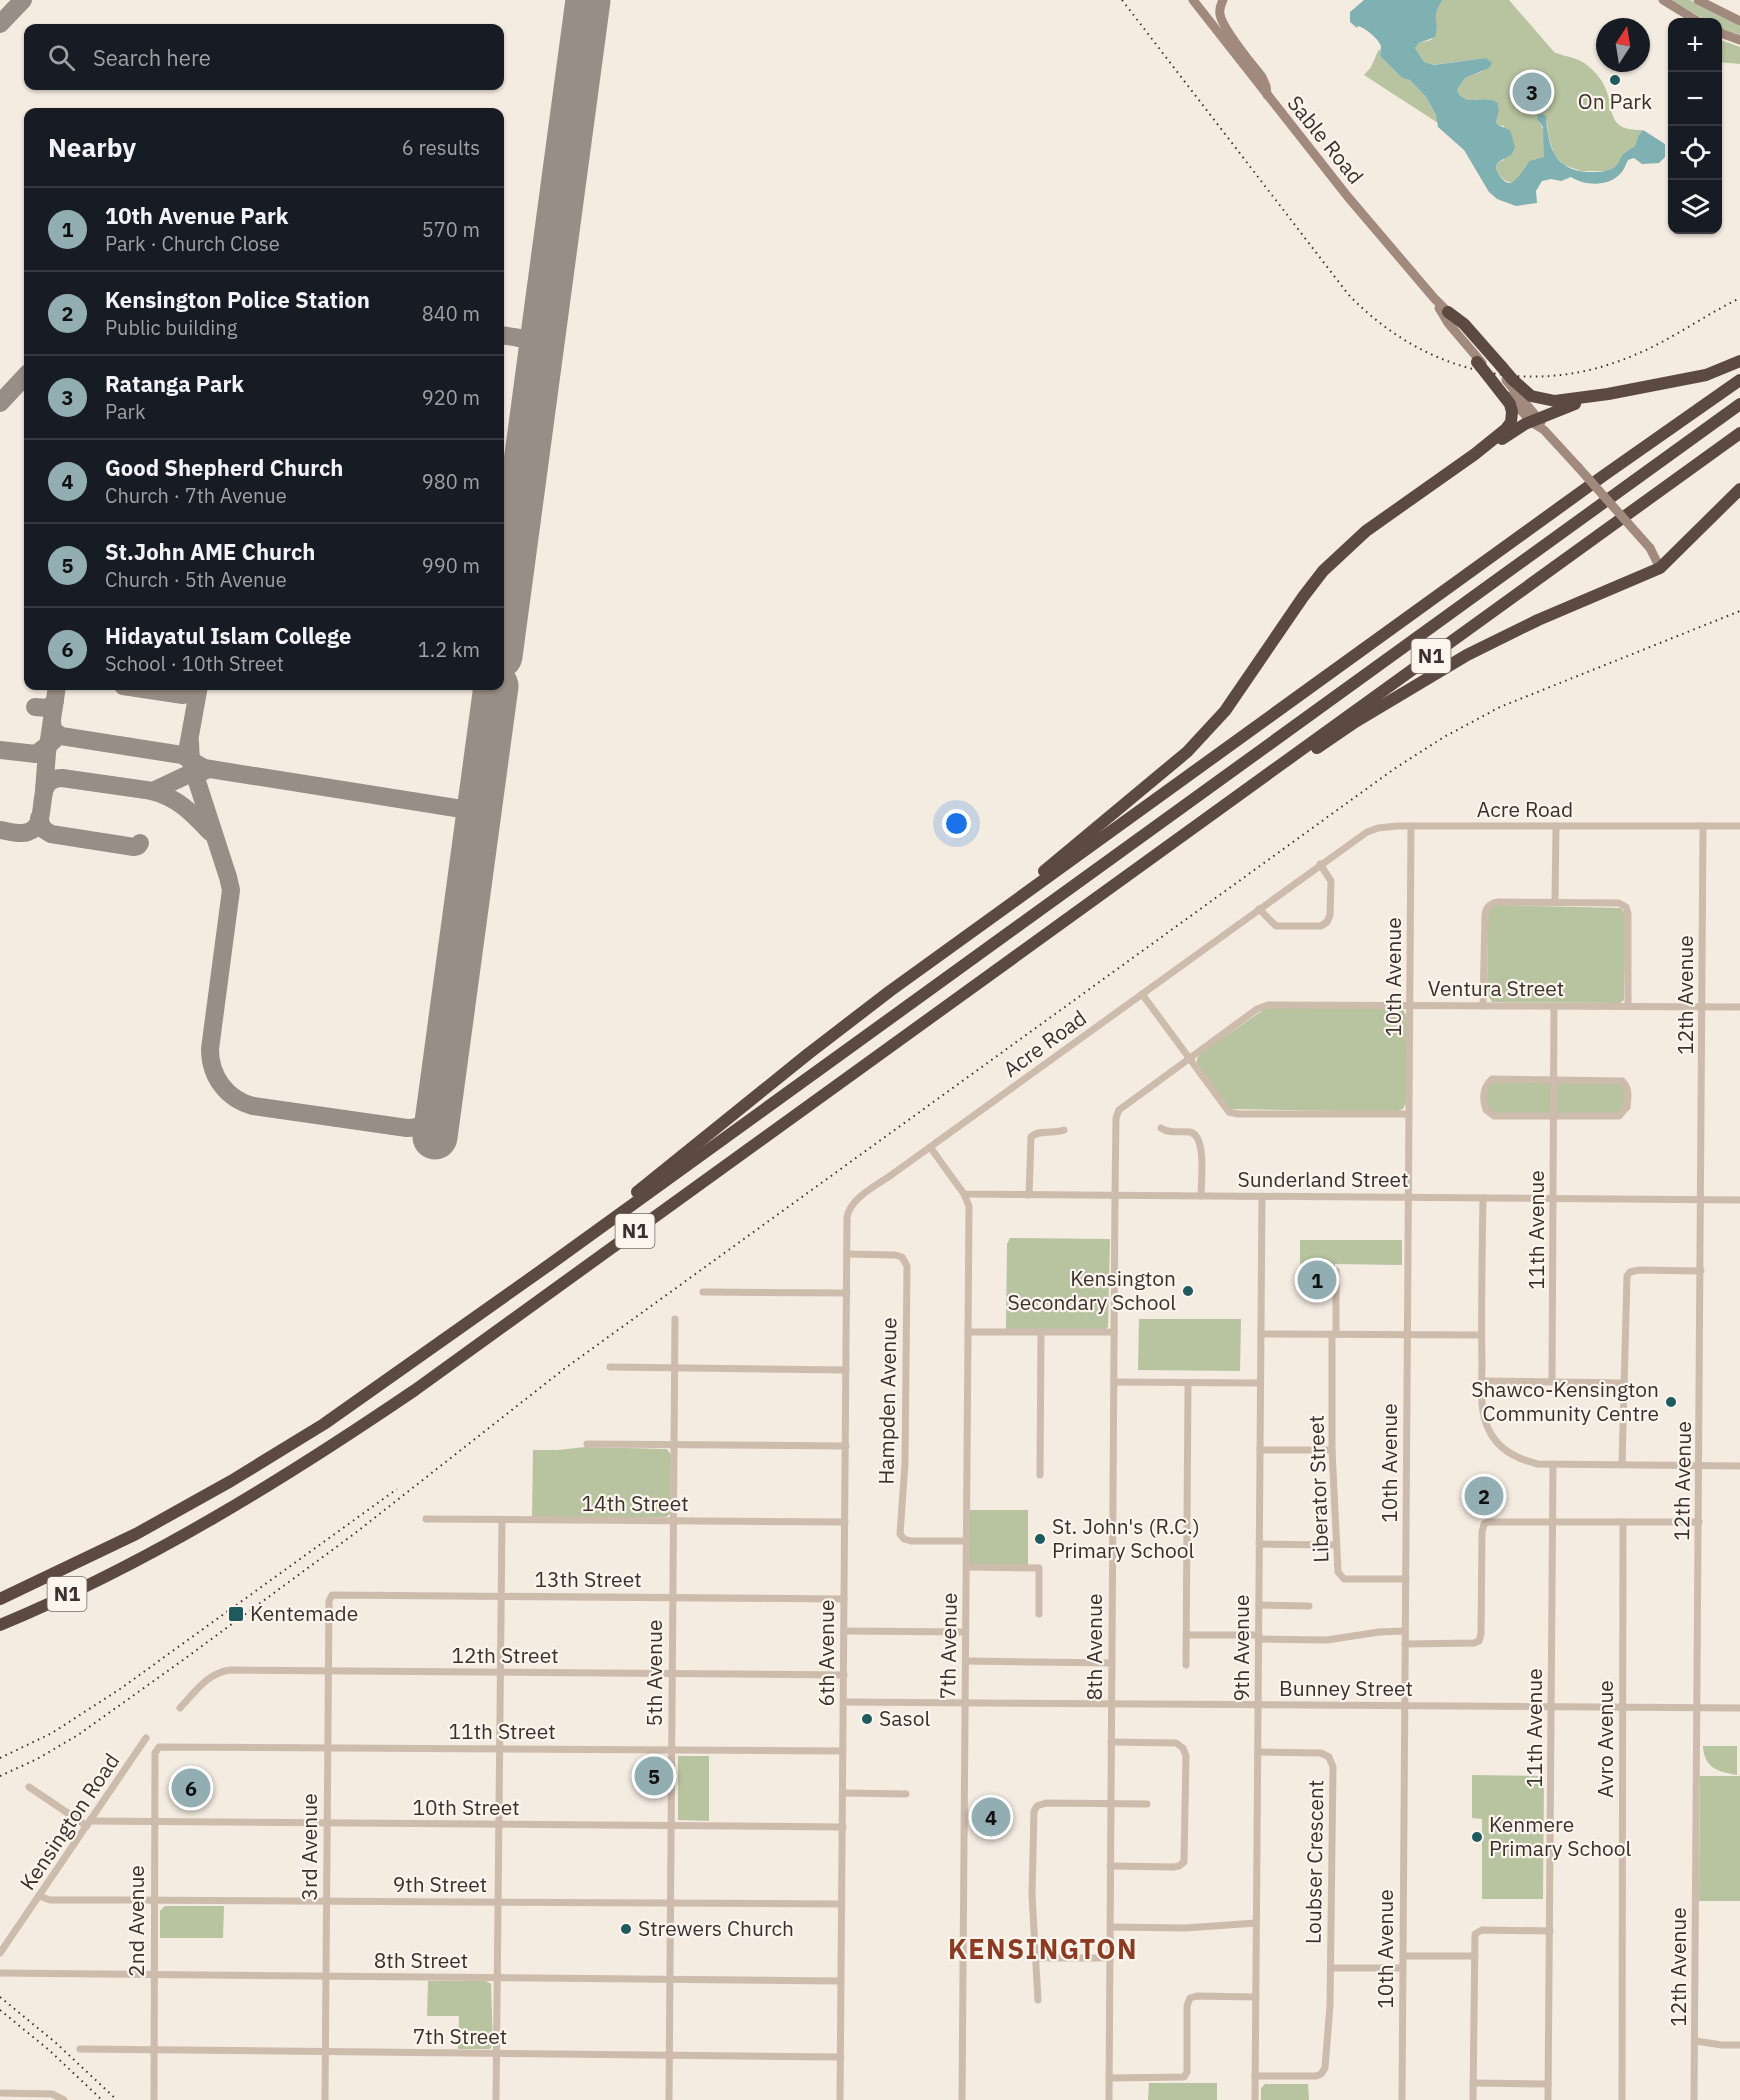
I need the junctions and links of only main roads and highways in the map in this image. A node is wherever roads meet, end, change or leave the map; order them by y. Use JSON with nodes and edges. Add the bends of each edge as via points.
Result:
{"nodes":[{"id":1,"x":1193,"y":0,"type":"edge"},
{"id":2,"x":1223,"y":0,"type":"edge"},
{"id":3,"x":1663,"y":0,"type":"edge"},
{"id":4,"x":1698,"y":0,"type":"edge"},
{"id":5,"x":1692,"y":18,"type":"edge"},
{"id":6,"x":1740,"y":21,"type":"edge"},
{"id":7,"x":1722,"y":33,"type":"edge"},
{"id":8,"x":1740,"y":40,"type":"edge"},
{"id":9,"x":1268,"y":97,"type":"junction"},
{"id":10,"x":1434,"y":298,"type":"junction"},
{"id":11,"x":1448,"y":312,"type":"joint"},
{"id":12,"x":1478,"y":361,"type":"joint"},
{"id":13,"x":1740,"y":362,"type":"edge"},
{"id":14,"x":1503,"y":372,"type":"junction"},
{"id":15,"x":1491,"y":378,"type":"junction"},
{"id":16,"x":1740,"y":380,"type":"edge"},
{"id":17,"x":1608,"y":394,"type":"junction"},
{"id":18,"x":1740,"y":404,"type":"edge"},
{"id":19,"x":1538,"y":423,"type":"junction"},
{"id":20,"x":1740,"y":433,"type":"edge"},
{"id":21,"x":1475,"y":454,"type":"junction"},
{"id":22,"x":1740,"y":489,"type":"edge"},
{"id":23,"x":1663,"y":564,"type":"junction"},
{"id":24,"x":1122,"y":879,"type":"junction"},
{"id":25,"x":977,"y":928,"type":"junction"},
{"id":26,"x":549,"y":1265,"type":"junction"},
{"id":27,"x":0,"y":1599,"type":"edge"},
{"id":28,"x":0,"y":1625,"type":"edge"}],
"edges":[{"from":1,"to":9,"type":"main road","name":"Sable Road"},
{"from":2,"to":9,"type":"main road","via":[[1221,17],[1262,77]]},
{"from":3,"to":5,"type":"main road"},
{"from":4,"to":6,"type":"main road"},
{"from":7,"to":8,"type":"main road"},
{"from":9,"to":10,"type":"main road","name":"Sable Road"},
{"from":10,"to":11,"type":"main road","name":"Sable Road"},
{"from":10,"to":12,"type":"main road","name":"Sable Road"},
{"from":11,"to":14,"type":"highway","via":[[1464,324]]},
{"from":12,"to":15,"type":"highway","bridge":true},
{"from":13,"to":17,"type":"highway","via":[[1706,375]]},
{"from":14,"to":17,"type":"highway","via":[[1527,393],[1547,401]]},
{"from":14,"to":19,"type":"main road"},
{"from":15,"to":19,"type":"main road"},
{"from":15,"to":21,"type":"highway","via":[[1510,404],[1510,422]]},
{"from":16,"to":25,"type":"highway"},
{"from":17,"to":19,"type":"highway","via":[[1577,403]]},
{"from":18,"to":26,"type":"highway","number":"N1"},
{"from":19,"to":21,"type":"highway"},
{"from":19,"to":23,"type":"main road","bridge":true},
{"from":20,"to":24,"type":"highway","number":"N1"},
{"from":21,"to":25,"type":"highway","via":[[1366,531],[1323,571],[1225,711],[1187,752]]},
{"from":22,"to":23,"type":"highway"},
{"from":23,"to":24,"type":"highway","via":[[1467,655],[1355,722]]},
{"from":24,"to":28,"type":"highway","number":"N1","via":[[347,1436],[278,1481],[134,1562]]},
{"from":25,"to":26,"type":"highway","via":[[808,1054]]},
{"from":26,"to":27,"type":"highway","number":"N1","via":[[324,1424],[231,1481],[131,1537]]}]}
